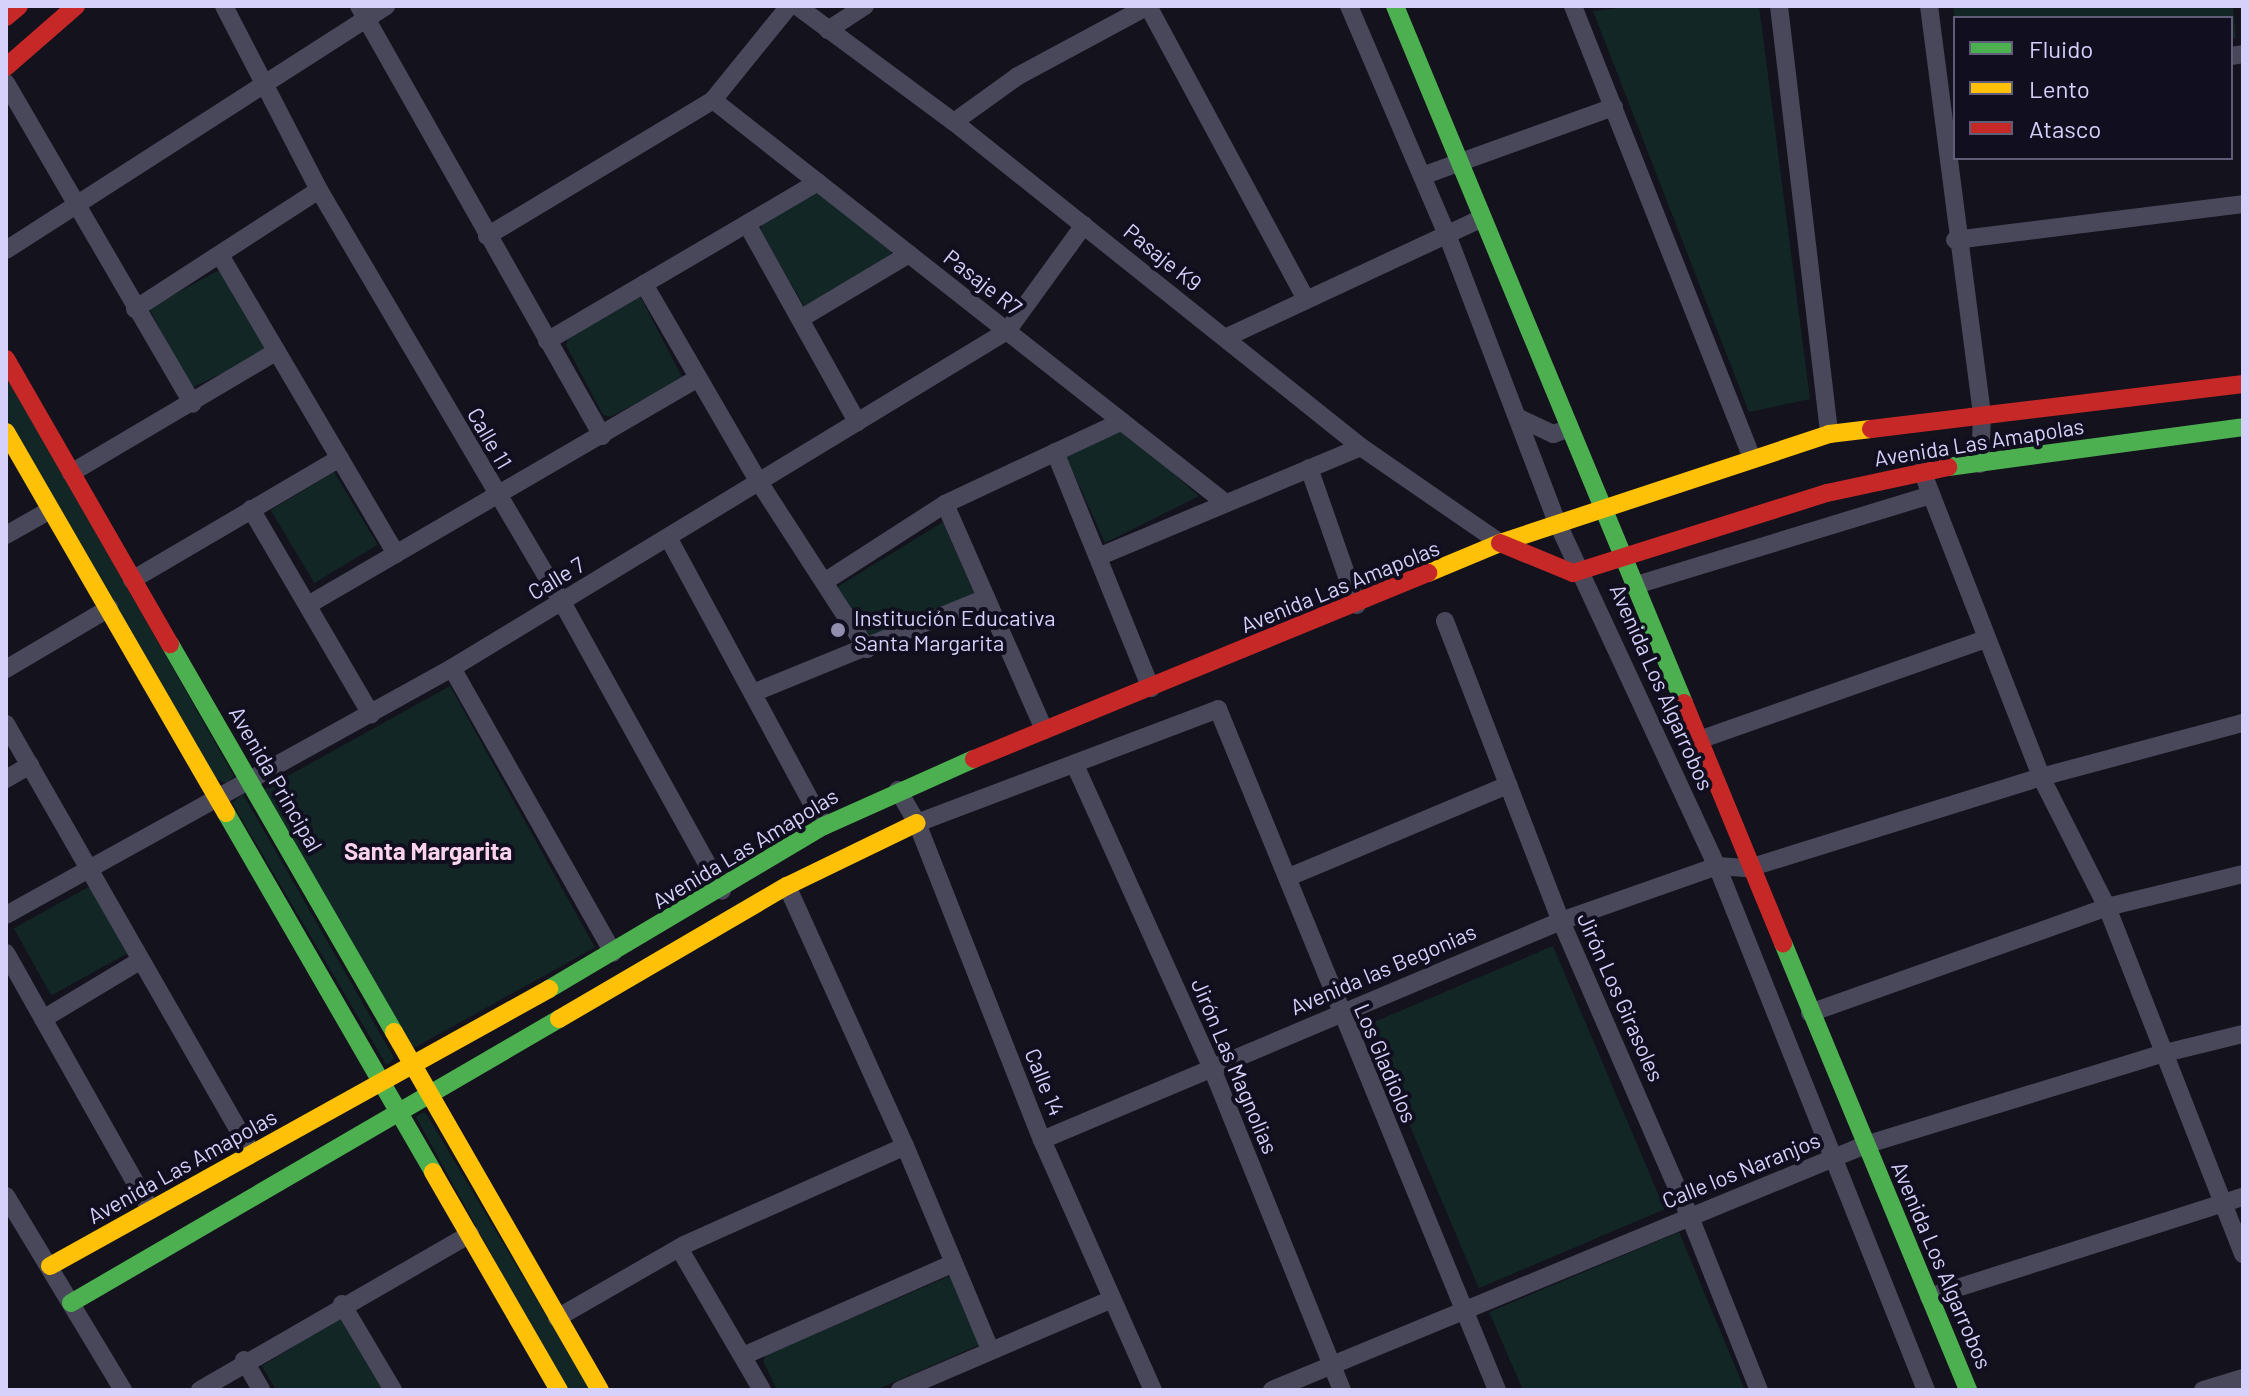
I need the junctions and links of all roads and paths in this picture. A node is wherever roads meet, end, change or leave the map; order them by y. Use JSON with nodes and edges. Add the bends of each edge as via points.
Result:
{"nodes":[{"id":1,"x":19,"y":6,"type":"edge"},
{"id":2,"x":76,"y":6,"type":"edge"},
{"id":3,"x":224,"y":6,"type":"edge"},
{"id":4,"x":386,"y":6,"type":"edge"},
{"id":5,"x":789,"y":6,"type":"edge"},
{"id":6,"x":797,"y":6,"type":"edge"},
{"id":7,"x":865,"y":6,"type":"edge"},
{"id":8,"x":1148,"y":6,"type":"edge"},
{"id":9,"x":1349,"y":6,"type":"edge"},
{"id":10,"x":1395,"y":6,"type":"edge"},
{"id":11,"x":1573,"y":6,"type":"edge"},
{"id":12,"x":1779,"y":6,"type":"edge"},
{"id":13,"x":1929,"y":6,"type":"edge"},
{"id":14,"x":363,"y":12,"type":"edge"},
{"id":15,"x":6,"y":17,"type":"edge"},
{"id":16,"x":828,"y":30,"type":"junction"},
{"id":17,"x":6,"y":67,"type":"edge"},
{"id":18,"x":6,"y":83,"type":"edge"},
{"id":19,"x":268,"y":84,"type":"junction"},
{"id":20,"x":1947,"y":93,"type":"edge"},
{"id":21,"x":713,"y":100,"type":"junction"},
{"id":22,"x":1614,"y":107,"type":"junction"},
{"id":23,"x":954,"y":122,"type":"junction"},
{"id":24,"x":1460,"y":164,"type":"junction"},
{"id":25,"x":1422,"y":176,"type":"junction"},
{"id":26,"x":818,"y":182,"type":"junction"},
{"id":27,"x":319,"y":190,"type":"junction"},
{"id":28,"x":76,"y":204,"type":"junction"},
{"id":29,"x":2243,"y":204,"type":"edge"},
{"id":30,"x":1482,"y":218,"type":"junction"},
{"id":31,"x":747,"y":224,"type":"junction"},
{"id":32,"x":1084,"y":225,"type":"junction"},
{"id":33,"x":487,"y":236,"type":"junction"},
{"id":34,"x":1448,"y":237,"type":"junction"},
{"id":35,"x":1955,"y":240,"type":"junction"},
{"id":36,"x":6,"y":250,"type":"edge"},
{"id":37,"x":909,"y":254,"type":"junction"},
{"id":38,"x":220,"y":255,"type":"junction"},
{"id":39,"x":644,"y":284,"type":"junction"},
{"id":40,"x":1305,"y":298,"type":"junction"},
{"id":41,"x":135,"y":309,"type":"junction"},
{"id":42,"x":800,"y":319,"type":"junction"},
{"id":43,"x":1007,"y":331,"type":"junction"},
{"id":44,"x":1225,"y":338,"type":"junction"},
{"id":45,"x":547,"y":341,"type":"junction"},
{"id":46,"x":277,"y":351,"type":"junction"},
{"id":47,"x":6,"y":359,"type":"edge"},
{"id":48,"x":698,"y":378,"type":"junction"},
{"id":49,"x":2243,"y":384,"type":"edge"},
{"id":50,"x":193,"y":404,"type":"junction"},
{"id":51,"x":1982,"y":415,"type":"junction"},
{"id":52,"x":1519,"y":418,"type":"junction"},
{"id":53,"x":1122,"y":421,"type":"junction"},
{"id":54,"x":857,"y":422,"type":"junction"},
{"id":55,"x":2243,"y":427,"type":"edge"},
{"id":56,"x":1568,"y":429,"type":"junction"},
{"id":57,"x":6,"y":432,"type":"edge"},
{"id":58,"x":1829,"y":434,"type":"junction"},
{"id":59,"x":602,"y":436,"type":"junction"},
{"id":60,"x":1361,"y":447,"type":"junction"},
{"id":61,"x":1055,"y":452,"type":"junction"},
{"id":62,"x":1751,"y":456,"type":"junction"},
{"id":63,"x":340,"y":458,"type":"junction"},
{"id":64,"x":1980,"y":464,"type":"junction"},
{"id":65,"x":1309,"y":468,"type":"junction"},
{"id":66,"x":1922,"y":471,"type":"junction"},
{"id":67,"x":71,"y":473,"type":"junction"},
{"id":68,"x":759,"y":482,"type":"junction"},
{"id":69,"x":1931,"y":495,"type":"junction"},
{"id":70,"x":496,"y":497,"type":"junction"},
{"id":71,"x":1223,"y":501,"type":"junction"},
{"id":72,"x":945,"y":504,"type":"junction"},
{"id":73,"x":1600,"y":506,"type":"junction"},
{"id":74,"x":251,"y":509,"type":"junction"},
{"id":75,"x":50,"y":510,"type":"junction"},
{"id":76,"x":1557,"y":522,"type":"junction"},
{"id":77,"x":6,"y":535,"type":"edge"},
{"id":78,"x":669,"y":539,"type":"junction"},
{"id":79,"x":1500,"y":543,"type":"junction"},
{"id":80,"x":396,"y":554,"type":"junction"},
{"id":81,"x":1098,"y":557,"type":"junction"},
{"id":82,"x":1623,"y":559,"type":"junction"},
{"id":83,"x":1583,"y":570,"type":"junction"},
{"id":84,"x":132,"y":580,"type":"junction"},
{"id":85,"x":824,"y":582,"type":"junction"},
{"id":86,"x":1633,"y":586,"type":"junction"},
{"id":87,"x":986,"y":598,"type":"junction"},
{"id":88,"x":562,"y":602,"type":"junction"},
{"id":89,"x":308,"y":605,"type":"junction"},
{"id":90,"x":1357,"y":605,"type":"junction"},
{"id":91,"x":109,"y":608,"type":"junction"},
{"id":92,"x":1445,"y":621,"type":"dead end"},
{"id":93,"x":1986,"y":639,"type":"junction"},
{"id":94,"x":867,"y":649,"type":"junction"},
{"id":95,"x":452,"y":668,"type":"junction"},
{"id":96,"x":6,"y":669,"type":"edge"},
{"id":97,"x":1151,"y":688,"type":"junction"},
{"id":98,"x":753,"y":693,"type":"junction"},
{"id":99,"x":371,"y":714,"type":"junction"},
{"id":100,"x":2243,"y":723,"type":"edge"},
{"id":101,"x":6,"y":724,"type":"edge"},
{"id":102,"x":1044,"y":730,"type":"junction"},
{"id":103,"x":1699,"y":740,"type":"junction"},
{"id":104,"x":30,"y":765,"type":"junction"},
{"id":105,"x":1075,"y":765,"type":"junction"},
{"id":106,"x":2041,"y":777,"type":"junction"},
{"id":107,"x":247,"y":778,"type":"junction"},
{"id":108,"x":6,"y":779,"type":"edge"},
{"id":109,"x":1508,"y":785,"type":"junction"},
{"id":110,"x":898,"y":790,"type":"junction"},
{"id":111,"x":216,"y":796,"type":"junction"},
{"id":112,"x":917,"y":823,"type":"junction"},
{"id":113,"x":824,"y":826,"type":"junction"},
{"id":114,"x":1717,"y":866,"type":"junction"},
{"id":115,"x":1749,"y":868,"type":"junction"},
{"id":116,"x":90,"y":870,"type":"junction"},
{"id":117,"x":2243,"y":874,"type":"edge"},
{"id":118,"x":1289,"y":877,"type":"junction"},
{"id":119,"x":787,"y":886,"type":"junction"},
{"id":120,"x":722,"y":891,"type":"junction"},
{"id":121,"x":2107,"y":907,"type":"junction"},
{"id":122,"x":6,"y":915,"type":"edge"},
{"id":123,"x":1561,"y":921,"type":"junction"},
{"id":124,"x":6,"y":953,"type":"edge"},
{"id":125,"x":613,"y":953,"type":"junction"},
{"id":126,"x":141,"y":960,"type":"junction"},
{"id":127,"x":1339,"y":1013,"type":"junction"},
{"id":128,"x":1810,"y":1013,"type":"junction"},
{"id":129,"x":43,"y":1019,"type":"junction"},
{"id":130,"x":2243,"y":1034,"type":"edge"},
{"id":131,"x":2161,"y":1054,"type":"junction"},
{"id":132,"x":412,"y":1063,"type":"junction"},
{"id":133,"x":1211,"y":1066,"type":"junction"},
{"id":134,"x":380,"y":1082,"type":"junction"},
{"id":135,"x":431,"y":1095,"type":"junction"},
{"id":136,"x":398,"y":1113,"type":"junction"},
{"id":137,"x":1042,"y":1140,"type":"junction"},
{"id":138,"x":1865,"y":1145,"type":"junction"},
{"id":139,"x":905,"y":1146,"type":"junction"},
{"id":140,"x":252,"y":1154,"type":"junction"},
{"id":141,"x":1834,"y":1158,"type":"junction"},
{"id":142,"x":6,"y":1196,"type":"edge"},
{"id":143,"x":2243,"y":1197,"type":"edge"},
{"id":144,"x":2221,"y":1202,"type":"junction"},
{"id":145,"x":151,"y":1210,"type":"junction"},
{"id":146,"x":1690,"y":1217,"type":"junction"},
{"id":147,"x":470,"y":1234,"type":"junction"},
{"id":148,"x":679,"y":1248,"type":"junction"},
{"id":149,"x":2243,"y":1254,"type":"edge"},
{"id":150,"x":952,"y":1264,"type":"junction"},
{"id":151,"x":50,"y":1266,"type":"junction"},
{"id":152,"x":1929,"y":1297,"type":"junction"},
{"id":153,"x":1112,"y":1299,"type":"junction"},
{"id":154,"x":71,"y":1303,"type":"junction"},
{"id":155,"x":342,"y":1304,"type":"junction"},
{"id":156,"x":1464,"y":1311,"type":"junction"},
{"id":157,"x":557,"y":1318,"type":"junction"},
{"id":158,"x":990,"y":1349,"type":"junction"},
{"id":159,"x":743,"y":1356,"type":"junction"},
{"id":160,"x":244,"y":1360,"type":"junction"},
{"id":161,"x":1331,"y":1366,"type":"junction"},
{"id":162,"x":2243,"y":1378,"type":"edge"},
{"id":163,"x":123,"y":1390,"type":"edge"},
{"id":164,"x":200,"y":1390,"type":"edge"},
{"id":165,"x":261,"y":1390,"type":"edge"},
{"id":166,"x":393,"y":1390,"type":"edge"},
{"id":167,"x":559,"y":1390,"type":"edge"},
{"id":168,"x":600,"y":1390,"type":"edge"},
{"id":169,"x":762,"y":1390,"type":"edge"},
{"id":170,"x":900,"y":1390,"type":"edge"},
{"id":171,"x":1153,"y":1390,"type":"edge"},
{"id":172,"x":1272,"y":1390,"type":"edge"},
{"id":173,"x":1342,"y":1390,"type":"edge"},
{"id":174,"x":1497,"y":1390,"type":"edge"},
{"id":175,"x":1759,"y":1390,"type":"edge"},
{"id":176,"x":1926,"y":1390,"type":"edge"},
{"id":177,"x":1968,"y":1390,"type":"edge"},
{"id":178,"x":2203,"y":1390,"type":"edge"}],
"edges":[{"from":1,"to":15,"type":"street"},
{"from":2,"to":17,"type":"street"},
{"from":3,"to":19,"type":"street","name":"Calle 11"},
{"from":4,"to":14,"type":"street"},
{"from":5,"to":21,"type":"street"},
{"from":6,"to":16,"type":"street","name":"Pasaje K9"},
{"from":7,"to":16,"type":"street"},
{"from":8,"to":23,"type":"street","via":[[1018,76]]},
{"from":8,"to":40,"type":"street"},
{"from":9,"to":25,"type":"street","name":"Avenida Los Algarrobos"},
{"from":10,"to":24,"type":"street","name":"Avenida Los Algarrobos"},
{"from":11,"to":22,"type":"street"},
{"from":12,"to":58,"type":"street"},
{"from":13,"to":20,"type":"street"},
{"from":14,"to":19,"type":"street"},
{"from":14,"to":33,"type":"street"},
{"from":16,"to":23,"type":"street","name":"Pasaje K9"},
{"from":18,"to":28,"type":"street"},
{"from":19,"to":27,"type":"street","name":"Calle 11"},
{"from":19,"to":28,"type":"street"},
{"from":20,"to":35,"type":"street"},
{"from":21,"to":26,"type":"street","name":"Pasaje R7"},
{"from":21,"to":33,"type":"street"},
{"from":22,"to":24,"type":"street"},
{"from":22,"to":62,"type":"street"},
{"from":23,"to":32,"type":"street","name":"Pasaje K9"},
{"from":24,"to":25,"type":"street"},
{"from":24,"to":30,"type":"street","name":"Avenida Los Algarrobos"},
{"from":25,"to":34,"type":"street","name":"Avenida Los Algarrobos"},
{"from":26,"to":31,"type":"street"},
{"from":26,"to":37,"type":"street","name":"Pasaje R7"},
{"from":27,"to":38,"type":"street"},
{"from":27,"to":70,"type":"street","name":"Calle 11"},
{"from":28,"to":36,"type":"street"},
{"from":28,"to":41,"type":"street"},
{"from":29,"to":35,"type":"street"},
{"from":30,"to":34,"type":"street"},
{"from":30,"to":56,"type":"street","name":"Avenida Los Algarrobos"},
{"from":31,"to":39,"type":"street"},
{"from":31,"to":42,"type":"street"},
{"from":32,"to":43,"type":"street","name":"Calle 7"},
{"from":32,"to":44,"type":"street","name":"Pasaje K9"},
{"from":33,"to":45,"type":"street"},
{"from":34,"to":40,"type":"street"},
{"from":34,"to":52,"type":"street","name":"Avenida Los Algarrobos"},
{"from":35,"to":51,"type":"street"},
{"from":37,"to":42,"type":"street"},
{"from":37,"to":43,"type":"street","name":"Pasaje R7"},
{"from":38,"to":41,"type":"street"},
{"from":38,"to":46,"type":"street"},
{"from":39,"to":45,"type":"street"},
{"from":39,"to":48,"type":"street"},
{"from":40,"to":44,"type":"street"},
{"from":41,"to":50,"type":"street"},
{"from":42,"to":54,"type":"street"},
{"from":43,"to":53,"type":"street","name":"Pasaje R7"},
{"from":43,"to":54,"type":"street","name":"Calle 7"},
{"from":44,"to":60,"type":"street","name":"Pasaje K9"},
{"from":45,"to":59,"type":"street"},
{"from":46,"to":50,"type":"street"},
{"from":46,"to":63,"type":"street"},
{"from":47,"to":67,"type":"street","name":"Avenida Principal"},
{"from":48,"to":59,"type":"street"},
{"from":48,"to":68,"type":"street"},
{"from":49,"to":51,"type":"street","name":"Avenida Las Amapolas"},
{"from":50,"to":67,"type":"street"},
{"from":51,"to":58,"type":"street","name":"Avenida Las Amapolas"},
{"from":51,"to":64,"type":"street"},
{"from":52,"to":56,"type":"street","via":[[1553,434]]},
{"from":52,"to":76,"type":"street","name":"Avenida Los Algarrobos"},
{"from":53,"to":61,"type":"street"},
{"from":53,"to":71,"type":"street","name":"Pasaje R7"},
{"from":54,"to":68,"type":"street","name":"Calle 7"},
{"from":55,"to":64,"type":"street","name":"Avenida Las Amapolas"},
{"from":56,"to":73,"type":"street","name":"Avenida Los Algarrobos"},
{"from":57,"to":75,"type":"street"},
{"from":58,"to":62,"type":"street","name":"Avenida Las Amapolas"},
{"from":59,"to":70,"type":"street"},
{"from":60,"to":65,"type":"street"},
{"from":60,"to":79,"type":"street","name":"Pasaje K9"},
{"from":61,"to":72,"type":"street"},
{"from":61,"to":81,"type":"street"},
{"from":62,"to":73,"type":"street","name":"Avenida Las Amapolas"},
{"from":63,"to":74,"type":"street"},
{"from":63,"to":80,"type":"street"},
{"from":64,"to":66,"type":"street","name":"Avenida Las Amapolas"},
{"from":65,"to":71,"type":"street"},
{"from":65,"to":90,"type":"street"},
{"from":66,"to":69,"type":"street"},
{"from":66,"to":82,"type":"street","name":"Avenida Las Amapolas","via":[[1827,493]]},
{"from":67,"to":84,"type":"street","name":"Avenida Principal"},
{"from":68,"to":78,"type":"street","name":"Calle 7"},
{"from":68,"to":85,"type":"street"},
{"from":69,"to":86,"type":"street"},
{"from":69,"to":93,"type":"street"},
{"from":70,"to":80,"type":"street"},
{"from":70,"to":88,"type":"street","name":"Calle 11"},
{"from":71,"to":81,"type":"street"},
{"from":72,"to":85,"type":"street"},
{"from":72,"to":87,"type":"street"},
{"from":73,"to":76,"type":"street","name":"Avenida Las Amapolas"},
{"from":73,"to":82,"type":"street","name":"Avenida Los Algarrobos"},
{"from":74,"to":84,"type":"street"},
{"from":74,"to":89,"type":"street"},
{"from":75,"to":77,"type":"street"},
{"from":75,"to":91,"type":"street"},
{"from":76,"to":79,"type":"street","name":"Avenida Las Amapolas"},
{"from":76,"to":83,"type":"street","name":"Avenida Los Algarrobos"},
{"from":78,"to":88,"type":"street","name":"Calle 7"},
{"from":78,"to":98,"type":"street"},
{"from":79,"to":83,"type":"street","name":"Avenida Las Amapolas","via":[[1573,573]]},
{"from":79,"to":90,"type":"street","name":"Avenida Las Amapolas"},
{"from":80,"to":89,"type":"street"},
{"from":81,"to":97,"type":"street"},
{"from":82,"to":83,"type":"street","name":"Avenida Las Amapolas"},
{"from":82,"to":86,"type":"street","name":"Avenida Los Algarrobos"},
{"from":83,"to":114,"type":"street","name":"Avenida Los Algarrobos"},
{"from":84,"to":107,"type":"street","name":"Avenida Principal"},
{"from":85,"to":94,"type":"street"},
{"from":86,"to":103,"type":"street","name":"Avenida Los Algarrobos"},
{"from":87,"to":94,"type":"street"},
{"from":87,"to":102,"type":"street"},
{"from":88,"to":95,"type":"street","name":"Calle 7"},
{"from":88,"to":120,"type":"street","name":"Calle 11"},
{"from":89,"to":99,"type":"street"},
{"from":90,"to":97,"type":"street","name":"Avenida Las Amapolas"},
{"from":91,"to":96,"type":"street"},
{"from":91,"to":111,"type":"street"},
{"from":92,"to":109,"type":"street","name":"Jirón Los Girasoles"},
{"from":93,"to":103,"type":"street"},
{"from":93,"to":106,"type":"street"},
{"from":94,"to":98,"type":"street"},
{"from":95,"to":99,"type":"street","name":"Calle 7"},
{"from":95,"to":125,"type":"street"},
{"from":97,"to":102,"type":"street","name":"Avenida Las Amapolas"},
{"from":98,"to":113,"type":"street"},
{"from":99,"to":107,"type":"street","name":"Calle 7"},
{"from":100,"to":106,"type":"street"},
{"from":101,"to":104,"type":"street"},
{"from":102,"to":110,"type":"street","name":"Avenida Las Amapolas"},
{"from":103,"to":115,"type":"street","name":"Avenida Los Algarrobos"},
{"from":104,"to":108,"type":"street"},
{"from":104,"to":116,"type":"street"},
{"from":105,"to":112,"type":"street"},
{"from":105,"to":118,"type":"street","name":"Los Gladiolos","via":[[1218,709]]},
{"from":105,"to":133,"type":"street","name":"Jirón Las Magnolias"},
{"from":106,"to":115,"type":"street"},
{"from":106,"to":121,"type":"street"},
{"from":107,"to":111,"type":"street","name":"Calle 7"},
{"from":107,"to":132,"type":"street","name":"Avenida Principal"},
{"from":109,"to":118,"type":"street"},
{"from":109,"to":123,"type":"street","name":"Jirón Los Girasoles"},
{"from":110,"to":112,"type":"street","name":"Calle 14"},
{"from":110,"to":113,"type":"street","name":"Avenida Las Amapolas"},
{"from":111,"to":116,"type":"street","name":"Calle 7"},
{"from":111,"to":134,"type":"street"},
{"from":112,"to":119,"type":"street"},
{"from":112,"to":137,"type":"street","name":"Calle 14"},
{"from":113,"to":120,"type":"street","name":"Avenida Las Amapolas"},
{"from":114,"to":115,"type":"street","name":"Avenida las Begonias"},
{"from":114,"to":123,"type":"street","name":"Avenida las Begonias"},
{"from":114,"to":141,"type":"street","name":"Avenida Los Algarrobos"},
{"from":115,"to":128,"type":"street","name":"Avenida Los Algarrobos"},
{"from":116,"to":122,"type":"street","name":"Calle 7"},
{"from":116,"to":126,"type":"street"},
{"from":117,"to":121,"type":"street"},
{"from":118,"to":127,"type":"street","name":"Los Gladiolos"},
{"from":119,"to":135,"type":"street"},
{"from":119,"to":139,"type":"street"},
{"from":120,"to":125,"type":"street","name":"Avenida Las Amapolas"},
{"from":121,"to":128,"type":"street"},
{"from":121,"to":131,"type":"street"},
{"from":123,"to":127,"type":"street","name":"Avenida las Begonias"},
{"from":123,"to":146,"type":"street","name":"Jirón Los Girasoles"},
{"from":124,"to":129,"type":"street"},
{"from":125,"to":132,"type":"street","name":"Avenida Las Amapolas"},
{"from":126,"to":129,"type":"street"},
{"from":126,"to":140,"type":"street"},
{"from":127,"to":133,"type":"street","name":"Avenida las Begonias"},
{"from":127,"to":156,"type":"street","name":"Los Gladiolos"},
{"from":128,"to":138,"type":"street","name":"Avenida Los Algarrobos"},
{"from":129,"to":145,"type":"street"},
{"from":130,"to":131,"type":"street","name":"Calle los Naranjos"},
{"from":131,"to":138,"type":"street","name":"Calle los Naranjos"},
{"from":131,"to":144,"type":"street"},
{"from":132,"to":134,"type":"street","name":"Avenida Las Amapolas"},
{"from":132,"to":135,"type":"street","name":"Avenida Principal"},
{"from":133,"to":137,"type":"street","name":"Avenida las Begonias"},
{"from":133,"to":161,"type":"street","name":"Jirón Las Magnolias"},
{"from":134,"to":136,"type":"street"},
{"from":134,"to":140,"type":"street","name":"Avenida Las Amapolas"},
{"from":135,"to":136,"type":"street"},
{"from":135,"to":157,"type":"street","name":"Avenida Principal"},
{"from":136,"to":147,"type":"street"},
{"from":136,"to":154,"type":"street"},
{"from":137,"to":153,"type":"street","name":"Calle 14"},
{"from":138,"to":141,"type":"street","name":"Calle los Naranjos"},
{"from":138,"to":152,"type":"street","name":"Avenida Los Algarrobos"},
{"from":139,"to":148,"type":"street"},
{"from":139,"to":150,"type":"street"},
{"from":140,"to":145,"type":"street","name":"Avenida Las Amapolas"},
{"from":141,"to":146,"type":"street","name":"Calle los Naranjos"},
{"from":141,"to":176,"type":"street","name":"Avenida Los Algarrobos"},
{"from":142,"to":151,"type":"street"},
{"from":143,"to":144,"type":"street"},
{"from":144,"to":149,"type":"street"},
{"from":144,"to":152,"type":"street"},
{"from":145,"to":151,"type":"street","name":"Avenida Las Amapolas"},
{"from":146,"to":156,"type":"street","name":"Calle los Naranjos"},
{"from":146,"to":175,"type":"street","name":"Jirón Los Girasoles"},
{"from":147,"to":155,"type":"street"},
{"from":147,"to":167,"type":"street"},
{"from":148,"to":157,"type":"street"},
{"from":148,"to":159,"type":"street"},
{"from":150,"to":158,"type":"street"},
{"from":150,"to":159,"type":"street"},
{"from":151,"to":154,"type":"street"},
{"from":152,"to":177,"type":"street","name":"Avenida Los Algarrobos"},
{"from":153,"to":158,"type":"street"},
{"from":153,"to":171,"type":"street","name":"Calle 14"},
{"from":154,"to":163,"type":"street"},
{"from":155,"to":160,"type":"street"},
{"from":155,"to":166,"type":"street"},
{"from":156,"to":161,"type":"street","name":"Calle los Naranjos"},
{"from":156,"to":174,"type":"street","name":"Los Gladiolos"},
{"from":157,"to":168,"type":"street","name":"Avenida Principal"},
{"from":158,"to":170,"type":"street"},
{"from":159,"to":169,"type":"street"},
{"from":160,"to":164,"type":"street"},
{"from":160,"to":165,"type":"street"},
{"from":161,"to":172,"type":"street","name":"Calle los Naranjos"},
{"from":161,"to":173,"type":"street","name":"Jirón Las Magnolias"},
{"from":162,"to":178,"type":"street"}]}
